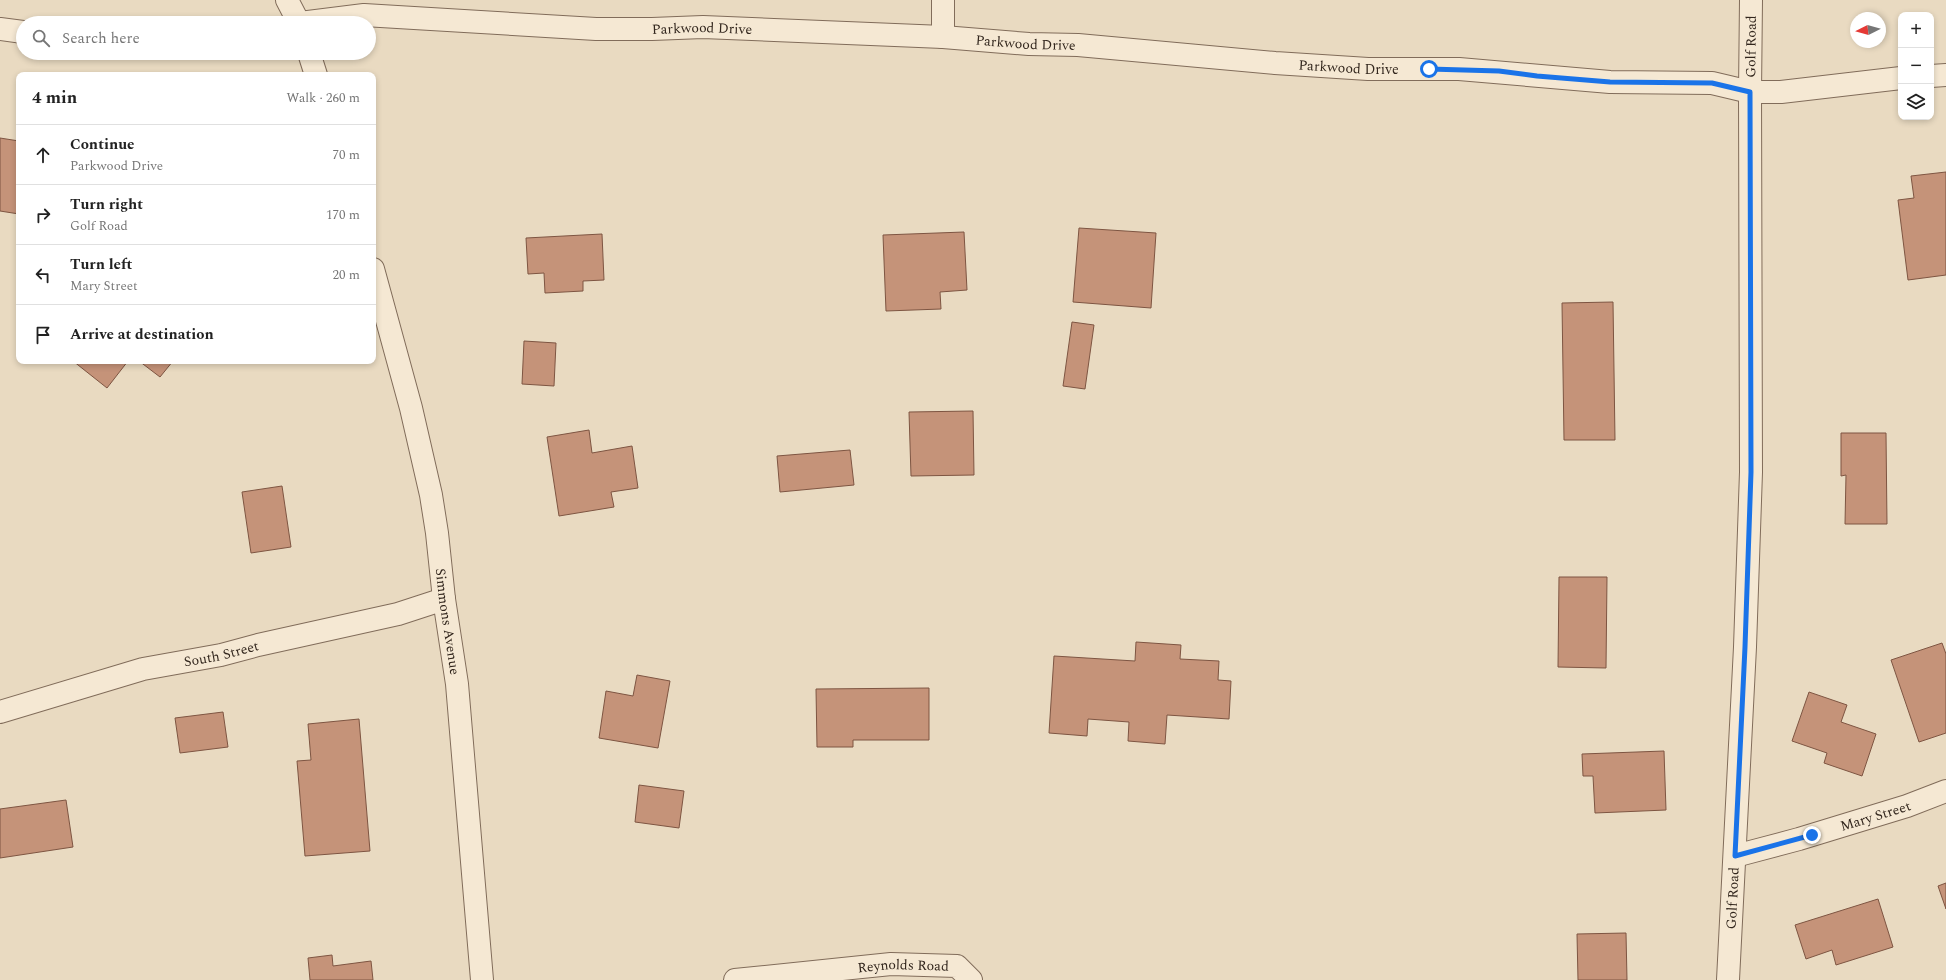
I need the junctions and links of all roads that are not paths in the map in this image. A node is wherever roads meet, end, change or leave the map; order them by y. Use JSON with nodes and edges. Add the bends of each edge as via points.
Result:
{"nodes":[{"id":1,"x":287,"y":0,"type":"edge"},
{"id":2,"x":943,"y":0,"type":"edge"},
{"id":3,"x":1751,"y":0,"type":"edge"},
{"id":4,"x":295,"y":16,"type":"edge"},
{"id":5,"x":356,"y":16,"type":"edge"},
{"id":6,"x":0,"y":29,"type":"edge"},
{"id":7,"x":16,"y":31,"type":"edge"},
{"id":8,"x":943,"y":37,"type":"junction"},
{"id":9,"x":311,"y":60,"type":"edge"},
{"id":10,"x":315,"y":72,"type":"edge"},
{"id":11,"x":1946,"y":75,"type":"edge"},
{"id":12,"x":1934,"y":76,"type":"edge"},
{"id":13,"x":1898,"y":78,"type":"edge"},
{"id":14,"x":1750,"y":92,"type":"junction"},
{"id":15,"x":376,"y":280,"type":"edge"},
{"id":16,"x":444,"y":599,"type":"junction"},
{"id":17,"x":0,"y":712,"type":"edge"},
{"id":18,"x":1946,"y":791,"type":"edge"},
{"id":19,"x":1735,"y":856,"type":"junction"},
{"id":20,"x":482,"y":980,"type":"edge"},
{"id":21,"x":735,"y":980,"type":"edge"},
{"id":22,"x":971,"y":980,"type":"edge"},
{"id":23,"x":1728,"y":980,"type":"edge"}],
"edges":[{"from":1,"to":4,"type":"street"},
{"from":2,"to":8,"type":"street"},
{"from":3,"to":14,"type":"street","name":"Golf Road"},
{"from":5,"to":8,"type":"street","name":"Parkwood Drive","via":[[596,29],[652,30],[703,27]]},
{"from":6,"to":7,"type":"street"},
{"from":8,"to":14,"type":"street","name":"Parkwood Drive","via":[[1078,45],[1368,69],[1460,69],[1610,82],[1712,83]]},
{"from":9,"to":10,"type":"street"},
{"from":11,"to":12,"type":"street"},
{"from":13,"to":14,"type":"street","name":"Parkwood Drive","via":[[1781,92]]},
{"from":14,"to":19,"type":"street","name":"Golf Road","via":[[1751,472]]},
{"from":15,"to":16,"type":"street","name":"Simmons Avenue","via":[[411,408],[431,496]]},
{"from":16,"to":17,"type":"street","name":"South Street","via":[[398,614],[258,644],[221,655],[143,669]]},
{"from":16,"to":20,"type":"street","name":"Simmons Avenue","via":[[457,684]]},
{"from":18,"to":19,"type":"street","name":"Mary Street","via":[[1907,806]]},
{"from":19,"to":23,"type":"street","name":"Golf Road"},
{"from":21,"to":22,"type":"street","name":"Reynolds Road","via":[[891,964],[957,966]]}]}
